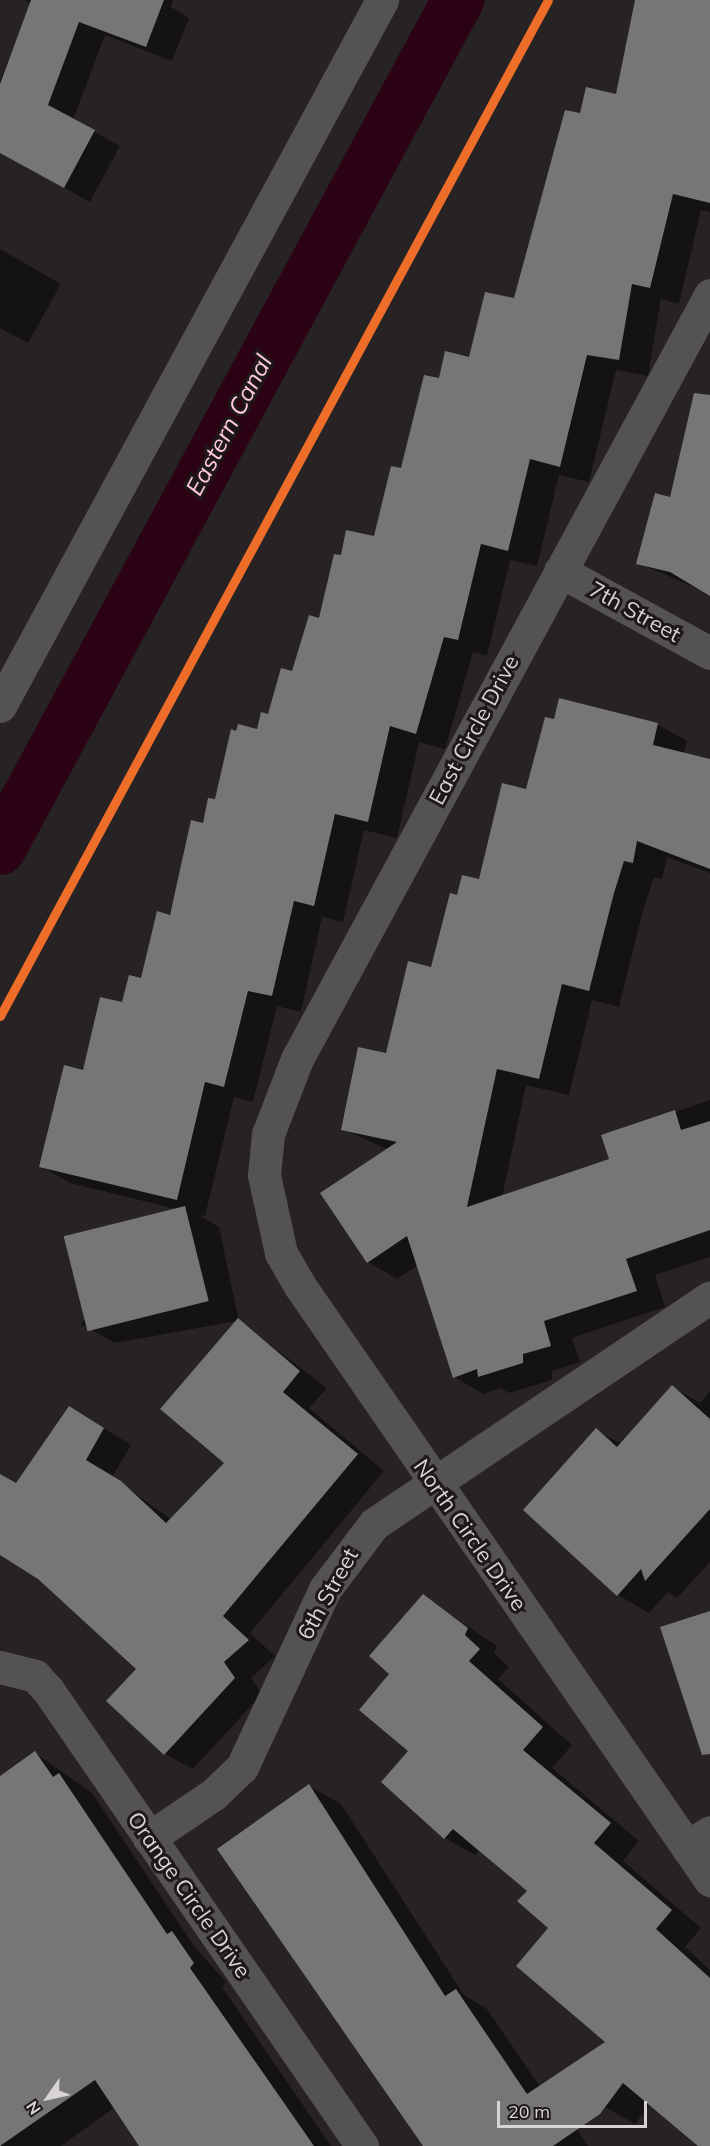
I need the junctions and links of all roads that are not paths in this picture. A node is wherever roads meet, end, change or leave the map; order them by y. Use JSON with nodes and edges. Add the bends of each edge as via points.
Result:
{"nodes":[{"id":1,"x":382,"y":0,"type":"edge"},
{"id":2,"x":710,"y":295,"type":"edge"},
{"id":3,"x":560,"y":571,"type":"junction"},
{"id":4,"x":710,"y":653,"type":"edge"},
{"id":5,"x":0,"y":706,"type":"edge"},
{"id":6,"x":264,"y":1174,"type":"joint"},
{"id":7,"x":710,"y":1297,"type":"edge"},
{"id":8,"x":432,"y":1481,"type":"junction"},
{"id":9,"x":0,"y":1666,"type":"edge"},
{"id":10,"x":149,"y":1838,"type":"junction"},
{"id":11,"x":699,"y":1840,"type":"edge"},
{"id":12,"x":710,"y":1881,"type":"edge"},
{"id":13,"x":362,"y":2146,"type":"edge"}],
"edges":[{"from":1,"to":5,"type":"lane"},
{"from":2,"to":3,"type":"lane","name":"East Circle Drive"},
{"from":3,"to":4,"type":"lane","name":"7th Street"},
{"from":3,"to":6,"type":"lane","name":"East Circle Drive","via":[[297,1059],[268,1134]]},
{"from":6,"to":8,"type":"lane","name":"North Circle Drive","via":[[281,1253]]},
{"from":7,"to":8,"type":"lane","name":"6th Street"},
{"from":8,"to":10,"type":"lane","name":"6th Street","via":[[374,1524],[339,1566],[242,1767],[214,1794]]},
{"from":8,"to":11,"type":"lane","name":"North Circle Drive"},
{"from":9,"to":10,"type":"lane","name":"Orange Circle Drive","via":[[35,1676],[48,1690]]},
{"from":10,"to":13,"type":"lane","name":"Orange Circle Drive"},
{"from":11,"to":12,"type":"lane","name":"North Circle Drive"}]}
